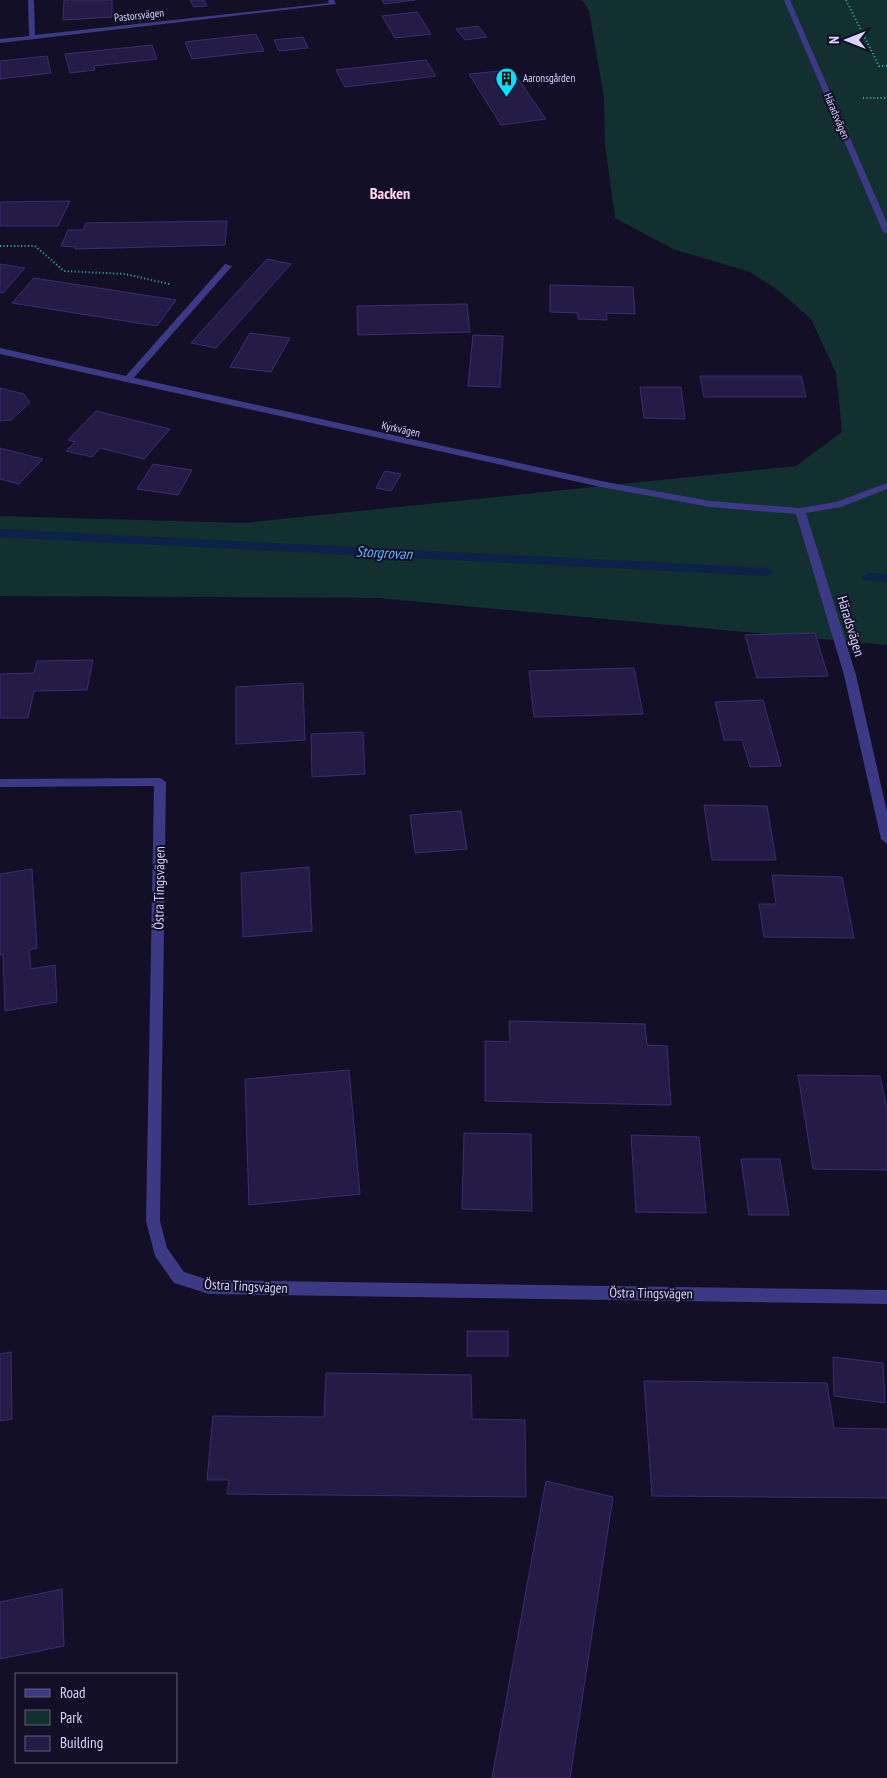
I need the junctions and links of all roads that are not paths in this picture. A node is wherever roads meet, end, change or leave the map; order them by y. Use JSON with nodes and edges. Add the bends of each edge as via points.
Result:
{"nodes":[{"id":1,"x":31,"y":0,"type":"edge"},
{"id":2,"x":331,"y":0,"type":"edge"},
{"id":3,"x":787,"y":0,"type":"edge"},
{"id":4,"x":32,"y":37,"type":"junction"},
{"id":5,"x":0,"y":41,"type":"edge"},
{"id":6,"x":887,"y":232,"type":"edge"},
{"id":7,"x":228,"y":266,"type":"dead end"},
{"id":8,"x":0,"y":352,"type":"edge"},
{"id":9,"x":127,"y":380,"type":"junction"},
{"id":10,"x":887,"y":486,"type":"edge"},
{"id":11,"x":800,"y":511,"type":"junction"},
{"id":12,"x":0,"y":782,"type":"edge"},
{"id":13,"x":887,"y":839,"type":"edge"},
{"id":14,"x":887,"y":1297,"type":"edge"}],
"edges":[{"from":1,"to":4,"type":"street"},
{"from":2,"to":4,"type":"street","name":"Pastorsvägen","via":[[333,4]]},
{"from":3,"to":6,"type":"street","name":"Häradsvägen"},
{"from":4,"to":5,"type":"street","name":"Pastorsvägen"},
{"from":7,"to":9,"type":"street"},
{"from":8,"to":9,"type":"street","name":"Kyrkvägen"},
{"from":9,"to":11,"type":"street","name":"Kyrkvägen","via":[[602,484],[710,504]]},
{"from":10,"to":11,"type":"street","via":[[838,505]]},
{"from":11,"to":13,"type":"street","name":"Häradsvägen","via":[[850,675]]},
{"from":12,"to":14,"type":"street","name":"Östra Tingsvägen","via":[[160,782],[153,1221],[160,1251],[179,1278],[209,1287]]}]}
